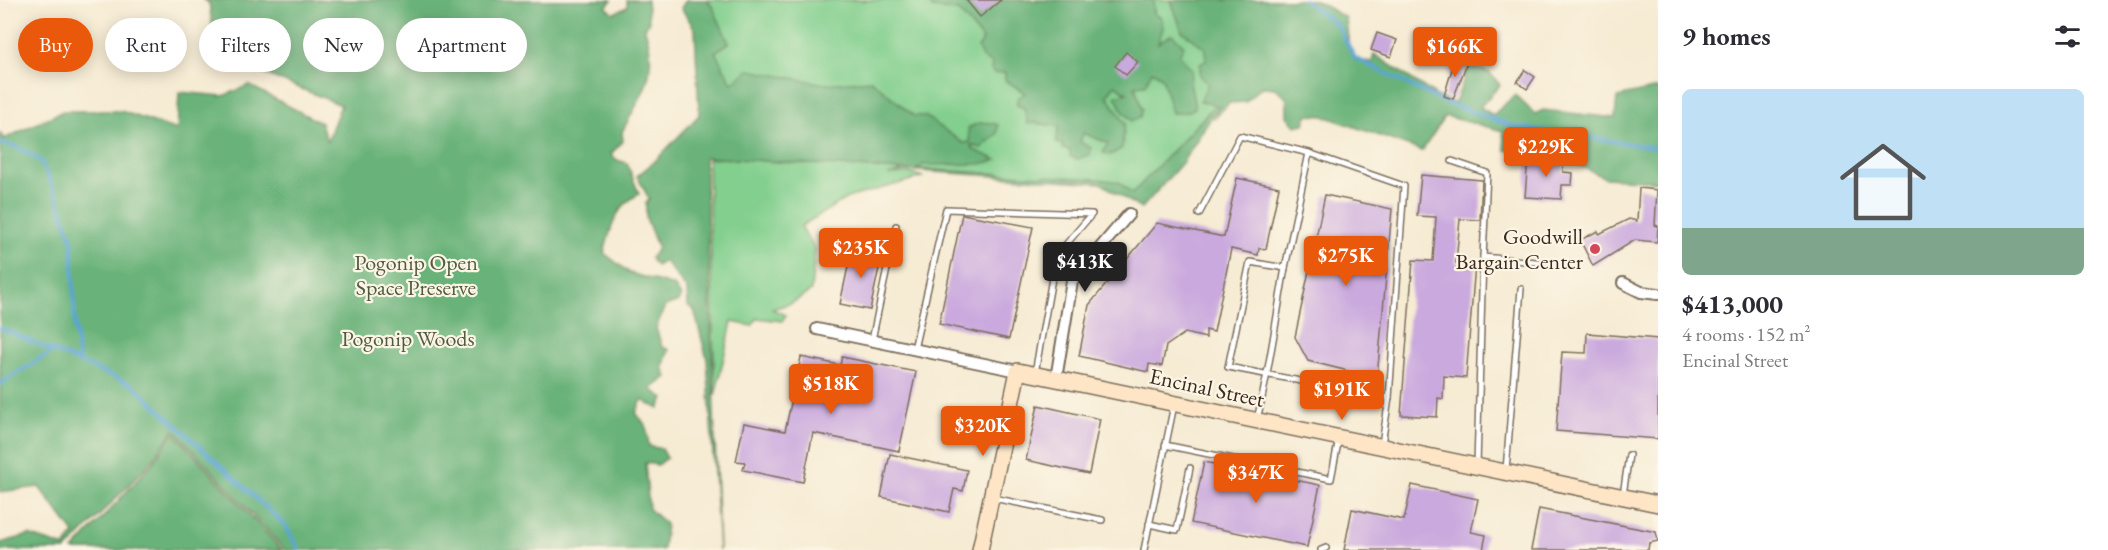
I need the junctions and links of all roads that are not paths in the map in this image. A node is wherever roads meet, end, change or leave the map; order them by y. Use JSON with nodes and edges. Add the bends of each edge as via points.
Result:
{"nodes":[{"id":1,"x":1309,"y":153,"type":"junction"},
{"id":2,"x":1452,"y":161,"type":"dead end"},
{"id":3,"x":1129,"y":214,"type":"dead end"},
{"id":4,"x":1199,"y":214,"type":"dead end"},
{"id":5,"x":896,"y":226,"type":"dead end"},
{"id":6,"x":1483,"y":257,"type":"junction"},
{"id":7,"x":1547,"y":263,"type":"dead end"},
{"id":8,"x":1284,"y":268,"type":"junction"},
{"id":9,"x":1623,"y":284,"type":"dead end"},
{"id":10,"x":1521,"y":289,"type":"dead end"},
{"id":11,"x":1658,"y":294,"type":"edge"},
{"id":12,"x":817,"y":329,"type":"dead end"},
{"id":13,"x":872,"y":340,"type":"junction"},
{"id":14,"x":914,"y":349,"type":"junction"},
{"id":15,"x":1018,"y":371,"type":"junction"},
{"id":16,"x":1035,"y":375,"type":"junction"},
{"id":17,"x":1266,"y":375,"type":"junction"},
{"id":18,"x":1056,"y":379,"type":"junction"},
{"id":19,"x":1389,"y":398,"type":"junction"},
{"id":20,"x":1174,"y":404,"type":"junction"},
{"id":21,"x":1257,"y":421,"type":"junction"},
{"id":22,"x":1339,"y":438,"type":"junction"},
{"id":23,"x":1165,"y":445,"type":"junction"},
{"id":24,"x":1382,"y":447,"type":"junction"},
{"id":25,"x":1629,"y":455,"type":"dead end"},
{"id":26,"x":1477,"y":466,"type":"junction"},
{"id":27,"x":1190,"y":468,"type":"dead end"},
{"id":28,"x":1506,"y":472,"type":"junction"},
{"id":29,"x":1623,"y":496,"type":"junction"},
{"id":30,"x":991,"y":498,"type":"junction"},
{"id":31,"x":1658,"y":504,"type":"edge"},
{"id":32,"x":1101,"y":520,"type":"dead end"},
{"id":33,"x":1149,"y":524,"type":"junction"},
{"id":34,"x":980,"y":550,"type":"edge"},
{"id":35,"x":1144,"y":550,"type":"edge"}],
"edges":[{"from":1,"to":4,"type":"lane","via":[[1240,136]]},
{"from":1,"to":8,"type":"lane"},
{"from":1,"to":19,"type":"lane","via":[[1404,186]]},
{"from":2,"to":6,"type":"lane","via":[[1487,173]]},
{"from":3,"to":18,"type":"street","via":[[1072,281]]},
{"from":5,"to":13,"type":"lane"},
{"from":6,"to":7,"type":"lane"},
{"from":6,"to":26,"type":"lane"},
{"from":8,"to":17,"type":"lane"},
{"from":8,"to":17,"type":"lane","via":[[1250,262],[1228,367]]},
{"from":9,"to":11,"type":"street"},
{"from":10,"to":28,"type":"lane"},
{"from":12,"to":13,"type":"street","name":"Encinal Street"},
{"from":13,"to":14,"type":"street","name":"Encinal Street"},
{"from":14,"to":15,"type":"street","name":"Encinal Street"},
{"from":14,"to":16,"type":"lane","via":[[946,208],[1092,214],[1056,256]]},
{"from":15,"to":16,"type":"street","name":"Encinal Street"},
{"from":15,"to":30,"type":"street"},
{"from":16,"to":18,"type":"street","name":"Encinal Street"},
{"from":17,"to":19,"type":"lane"},
{"from":17,"to":21,"type":"lane"},
{"from":18,"to":20,"type":"street","name":"Encinal Street"},
{"from":19,"to":24,"type":"lane"},
{"from":20,"to":21,"type":"street","name":"Encinal Street"},
{"from":20,"to":23,"type":"lane"},
{"from":21,"to":22,"type":"street","name":"Encinal Street"},
{"from":22,"to":23,"type":"lane","via":[[1331,479]]},
{"from":22,"to":24,"type":"street","name":"Encinal Street"},
{"from":23,"to":33,"type":"lane"},
{"from":24,"to":26,"type":"street","name":"Encinal Street"},
{"from":25,"to":29,"type":"lane"},
{"from":26,"to":28,"type":"street","name":"Encinal Street"},
{"from":27,"to":33,"type":"lane","via":[[1178,530]]},
{"from":28,"to":29,"type":"street","name":"Encinal Street"},
{"from":29,"to":31,"type":"street","name":"Encinal Street"},
{"from":30,"to":32,"type":"lane"},
{"from":30,"to":34,"type":"street"},
{"from":33,"to":35,"type":"lane"}]}
